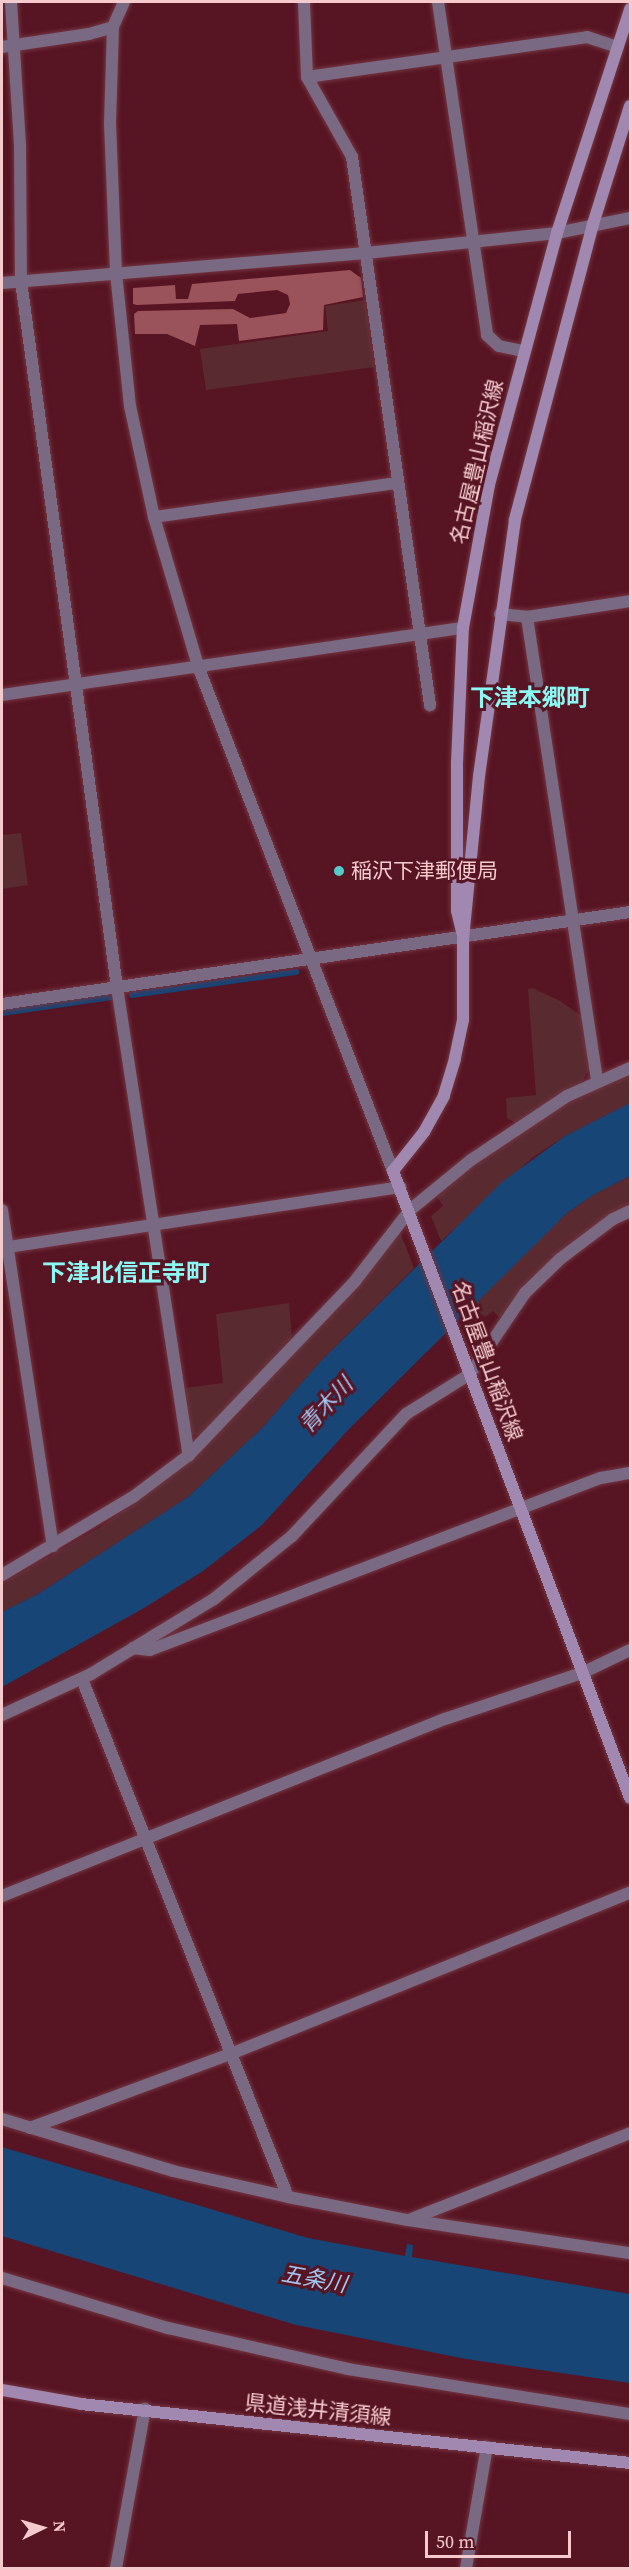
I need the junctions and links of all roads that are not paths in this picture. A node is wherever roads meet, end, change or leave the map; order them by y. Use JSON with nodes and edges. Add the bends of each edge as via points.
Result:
{"nodes":[{"id":1,"x":11,"y":2,"type":"edge"},
{"id":2,"x":124,"y":2,"type":"edge"},
{"id":3,"x":304,"y":2,"type":"edge"},
{"id":4,"x":438,"y":2,"type":"edge"},
{"id":5,"x":630,"y":9,"type":"edge"},
{"id":6,"x":113,"y":27,"type":"junction"},
{"id":7,"x":8,"y":46,"type":"edge"},
{"id":8,"x":617,"y":47,"type":"junction"},
{"id":9,"x":447,"y":57,"type":"junction"},
{"id":10,"x":307,"y":77,"type":"junction"},
{"id":11,"x":630,"y":106,"type":"edge"},
{"id":12,"x":630,"y":218,"type":"edge"},
{"id":13,"x":593,"y":224,"type":"junction"},
{"id":14,"x":557,"y":233,"type":"junction"},
{"id":15,"x":474,"y":241,"type":"junction"},
{"id":16,"x":366,"y":253,"type":"junction"},
{"id":17,"x":116,"y":273,"type":"junction"},
{"id":18,"x":21,"y":281,"type":"junction"},
{"id":19,"x":2,"y":283,"type":"edge"},
{"id":20,"x":523,"y":351,"type":"junction"},
{"id":21,"x":397,"y":483,"type":"junction"},
{"id":22,"x":154,"y":517,"type":"junction"},
{"id":23,"x":630,"y":601,"type":"edge"},
{"id":24,"x":500,"y":615,"type":"junction"},
{"id":25,"x":527,"y":617,"type":"junction"},
{"id":26,"x":463,"y":628,"type":"junction"},
{"id":27,"x":418,"y":634,"type":"junction"},
{"id":28,"x":198,"y":666,"type":"junction"},
{"id":29,"x":76,"y":684,"type":"junction"},
{"id":30,"x":2,"y":695,"type":"edge"},
{"id":31,"x":430,"y":705,"type":"dead end"},
{"id":32,"x":630,"y":912,"type":"edge"},
{"id":33,"x":573,"y":920,"type":"junction"},
{"id":34,"x":463,"y":939,"type":"junction"},
{"id":35,"x":311,"y":959,"type":"junction"},
{"id":36,"x":117,"y":987,"type":"junction"},
{"id":37,"x":2,"y":1004,"type":"edge"},
{"id":38,"x":630,"y":1068,"type":"edge"},
{"id":39,"x":597,"y":1080,"type":"junction"},
{"id":40,"x":393,"y":1171,"type":"junction"},
{"id":41,"x":400,"y":1186,"type":"junction"},
{"id":42,"x":2,"y":1210,"type":"edge"},
{"id":43,"x":630,"y":1211,"type":"edge"},
{"id":44,"x":412,"y":1215,"type":"junction"},
{"id":45,"x":154,"y":1227,"type":"junction"},
{"id":46,"x":4,"y":1247,"type":"edge"},
{"id":47,"x":470,"y":1374,"type":"junction"},
{"id":48,"x":189,"y":1455,"type":"junction"},
{"id":49,"x":630,"y":1473,"type":"edge"},
{"id":50,"x":521,"y":1507,"type":"junction"},
{"id":51,"x":52,"y":1546,"type":"junction"},
{"id":52,"x":2,"y":1575,"type":"edge"},
{"id":53,"x":133,"y":1648,"type":"junction"},
{"id":54,"x":630,"y":1650,"type":"edge"},
{"id":55,"x":582,"y":1673,"type":"junction"},
{"id":56,"x":82,"y":1679,"type":"junction"},
{"id":57,"x":2,"y":1715,"type":"edge"},
{"id":58,"x":630,"y":1798,"type":"edge"},
{"id":59,"x":146,"y":1839,"type":"junction"},
{"id":60,"x":630,"y":1893,"type":"edge"},
{"id":61,"x":2,"y":1896,"type":"edge"},
{"id":62,"x":233,"y":2053,"type":"junction"},
{"id":63,"x":2,"y":2119,"type":"edge"},
{"id":64,"x":30,"y":2128,"type":"junction"},
{"id":65,"x":630,"y":2133,"type":"edge"},
{"id":66,"x":288,"y":2196,"type":"junction"},
{"id":67,"x":408,"y":2220,"type":"junction"},
{"id":68,"x":630,"y":2253,"type":"edge"},
{"id":69,"x":2,"y":2278,"type":"edge"},
{"id":70,"x":2,"y":2390,"type":"edge"},
{"id":71,"x":145,"y":2409,"type":"junction"},
{"id":72,"x":630,"y":2414,"type":"edge"},
{"id":73,"x":487,"y":2447,"type":"junction"},
{"id":74,"x":630,"y":2463,"type":"edge"},
{"id":75,"x":116,"y":2568,"type":"edge"},
{"id":76,"x":466,"y":2568,"type":"edge"}],
"edges":[{"from":1,"to":7,"type":"street"},
{"from":2,"to":6,"type":"street"},
{"from":3,"to":10,"type":"street"},
{"from":4,"to":9,"type":"street"},
{"from":5,"to":8,"type":"main road","name":"名古屋豊山稲沢線"},
{"from":6,"to":7,"type":"street"},
{"from":6,"to":17,"type":"street","via":[[110,123]]},
{"from":7,"to":18,"type":"street","via":[[20,144]]},
{"from":8,"to":9,"type":"street","via":[[587,37]]},
{"from":8,"to":14,"type":"main road","name":"名古屋豊山稲沢線"},
{"from":9,"to":10,"type":"street"},
{"from":9,"to":15,"type":"street"},
{"from":10,"to":16,"type":"street","via":[[352,158]]},
{"from":11,"to":13,"type":"main road","name":"名古屋豊山稲沢線"},
{"from":12,"to":13,"type":"street"},
{"from":13,"to":14,"type":"street"},
{"from":13,"to":24,"type":"main road","name":"名古屋豊山稲沢線","via":[[532,448]]},
{"from":14,"to":15,"type":"street"},
{"from":14,"to":20,"type":"main road","name":"名古屋豊山稲沢線"},
{"from":15,"to":16,"type":"street"},
{"from":15,"to":20,"type":"street","via":[[487,335],[499,346]]},
{"from":16,"to":17,"type":"street"},
{"from":16,"to":21,"type":"street"},
{"from":17,"to":18,"type":"street"},
{"from":17,"to":22,"type":"street","via":[[129,406]]},
{"from":18,"to":19,"type":"street"},
{"from":18,"to":29,"type":"street"},
{"from":20,"to":26,"type":"main road","name":"名古屋豊山稲沢線","via":[[489,485]]},
{"from":21,"to":22,"type":"street"},
{"from":21,"to":27,"type":"street"},
{"from":22,"to":28,"type":"street"},
{"from":23,"to":25,"type":"street"},
{"from":24,"to":25,"type":"street"},
{"from":24,"to":34,"type":"main road","name":"名古屋豊山稲沢線"},
{"from":25,"to":33,"type":"street"},
{"from":26,"to":27,"type":"street"},
{"from":26,"to":34,"type":"main road","name":"名古屋豊山稲沢線","via":[[457,764],[457,911]]},
{"from":27,"to":28,"type":"street"},
{"from":27,"to":31,"type":"street"},
{"from":28,"to":29,"type":"street"},
{"from":28,"to":35,"type":"street"},
{"from":29,"to":30,"type":"street"},
{"from":29,"to":36,"type":"street"},
{"from":32,"to":33,"type":"street"},
{"from":33,"to":34,"type":"street"},
{"from":33,"to":39,"type":"street"},
{"from":34,"to":35,"type":"street"},
{"from":34,"to":40,"type":"main road","name":"名古屋豊山稲沢線","via":[[463,1020],[456,1059],[444,1096],[424,1132]]},
{"from":35,"to":36,"type":"street"},
{"from":35,"to":40,"type":"street"},
{"from":36,"to":37,"type":"street"},
{"from":36,"to":45,"type":"street"},
{"from":38,"to":39,"type":"street"},
{"from":39,"to":44,"type":"street","via":[[471,1160]]},
{"from":40,"to":41,"type":"main road","name":"名古屋豊山稲沢線"},
{"from":41,"to":44,"type":"main road","name":"名古屋豊山稲沢線"},
{"from":41,"to":45,"type":"street"},
{"from":42,"to":46,"type":"street"},
{"from":43,"to":47,"type":"street","via":[[613,1219],[560,1259],[525,1293]]},
{"from":44,"to":47,"type":"main road","name":"名古屋豊山稲沢線"},
{"from":44,"to":48,"type":"street","via":[[356,1281]]},
{"from":45,"to":46,"type":"street"},
{"from":45,"to":48,"type":"street"},
{"from":46,"to":51,"type":"street"},
{"from":47,"to":50,"type":"main road","name":"名古屋豊山稲沢線"},
{"from":47,"to":53,"type":"street","via":[[406,1414],[292,1536],[214,1599]]},
{"from":48,"to":51,"type":"street","via":[[133,1497]]},
{"from":49,"to":50,"type":"street","via":[[601,1478]]},
{"from":50,"to":53,"type":"street","via":[[150,1650]]},
{"from":50,"to":55,"type":"main road","name":"名古屋豊山稲沢線"},
{"from":51,"to":52,"type":"street"},
{"from":53,"to":56,"type":"street"},
{"from":54,"to":55,"type":"street"},
{"from":55,"to":58,"type":"main road","name":"名古屋豊山稲沢線"},
{"from":55,"to":59,"type":"street","via":[[445,1719]]},
{"from":56,"to":57,"type":"street"},
{"from":56,"to":59,"type":"street"},
{"from":59,"to":61,"type":"street"},
{"from":59,"to":62,"type":"street"},
{"from":60,"to":62,"type":"street"},
{"from":62,"to":64,"type":"street"},
{"from":62,"to":66,"type":"street"},
{"from":63,"to":64,"type":"street"},
{"from":64,"to":66,"type":"street","via":[[173,2171]]},
{"from":65,"to":67,"type":"street"},
{"from":66,"to":67,"type":"street"},
{"from":67,"to":68,"type":"street"},
{"from":69,"to":72,"type":"street","via":[[168,2328],[348,2369]]},
{"from":70,"to":71,"type":"main road","name":"県道浅井清須線","via":[[81,2404]]},
{"from":71,"to":73,"type":"main road","name":"県道浅井清須線"},
{"from":71,"to":75,"type":"street"},
{"from":73,"to":74,"type":"main road","name":"県道浅井清須線"},
{"from":73,"to":76,"type":"street"}]}
